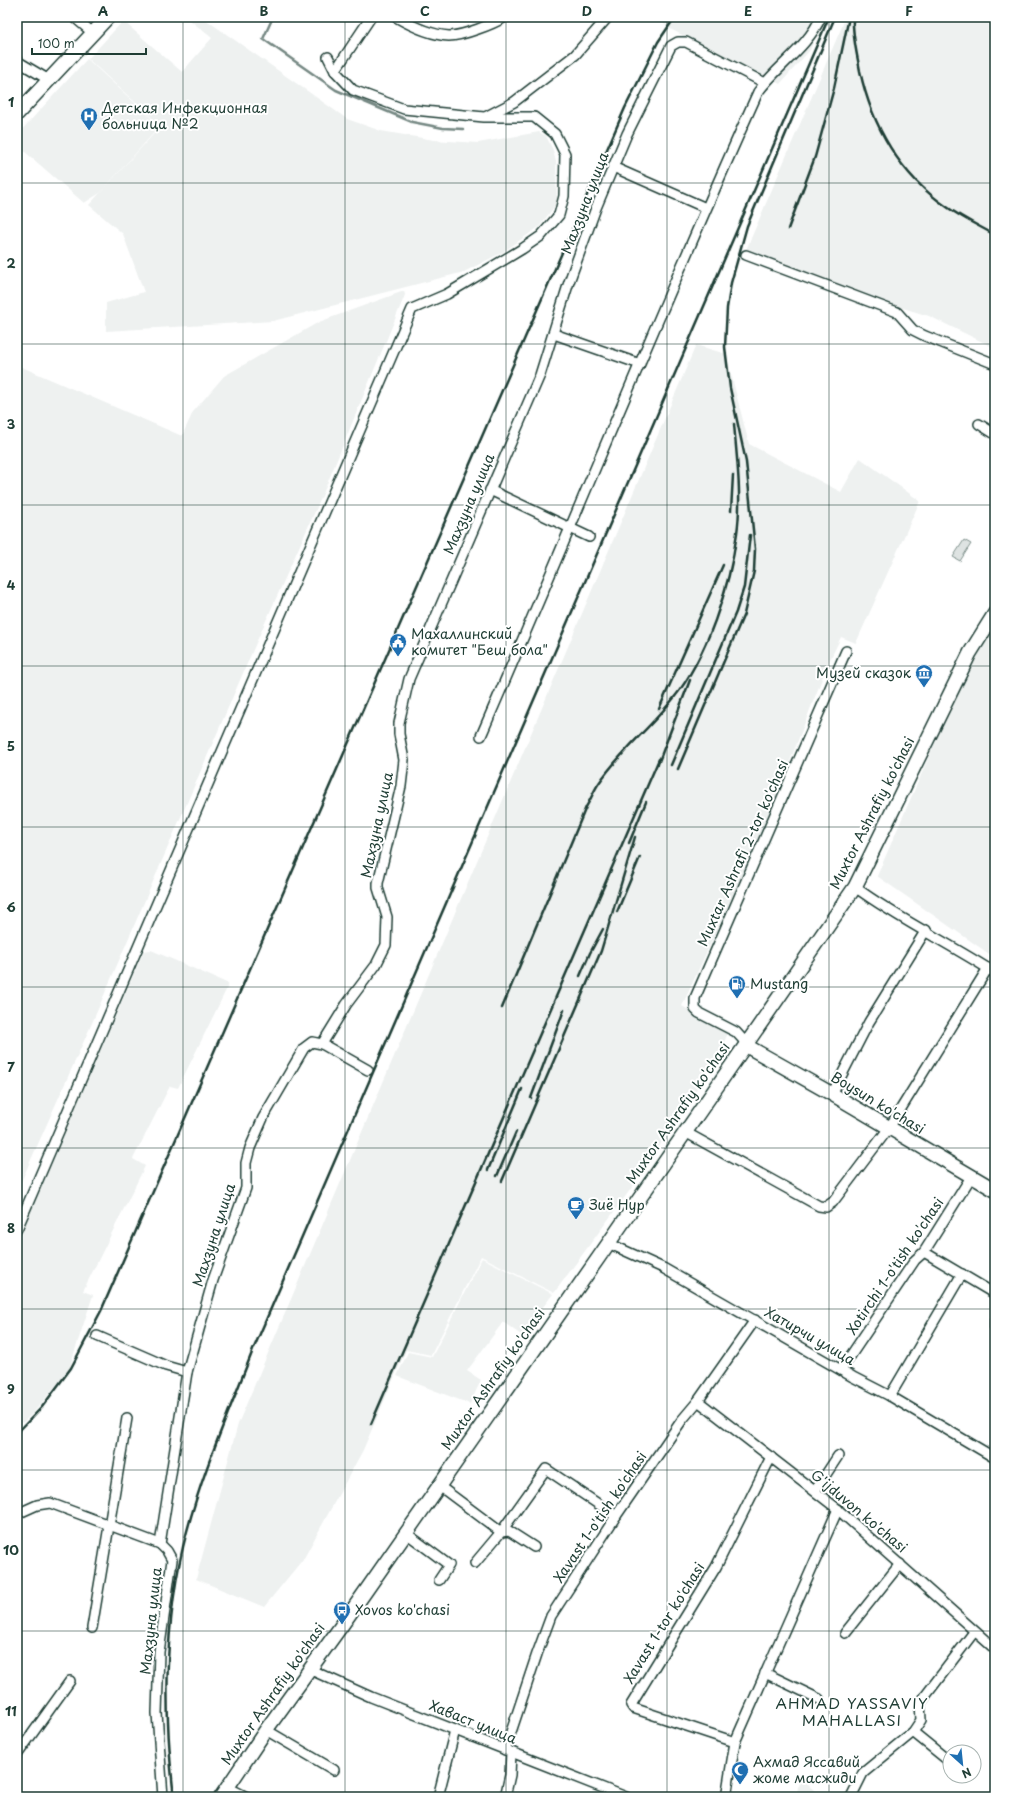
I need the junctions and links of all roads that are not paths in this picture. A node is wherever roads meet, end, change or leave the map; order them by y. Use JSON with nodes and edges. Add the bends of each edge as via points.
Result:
{"nodes":[{"id":1,"x":74,"y":17,"type":"edge"},
{"id":2,"x":98,"y":17,"type":"edge"},
{"id":3,"x":108,"y":17,"type":"edge"},
{"id":4,"x":371,"y":17,"type":"edge"},
{"id":5,"x":396,"y":17,"type":"edge"},
{"id":6,"x":505,"y":17,"type":"edge"},
{"id":7,"x":608,"y":17,"type":"edge"},
{"id":8,"x":821,"y":17,"type":"edge"},
{"id":9,"x":90,"y":30,"type":"junction"},
{"id":10,"x":328,"y":58,"type":"dead end"},
{"id":11,"x":17,"y":61,"type":"edge"},
{"id":12,"x":335,"y":71,"type":"junction"},
{"id":13,"x":46,"y":78,"type":"junction"},
{"id":14,"x":765,"y":83,"type":"junction"},
{"id":15,"x":17,"y":103,"type":"edge"},
{"id":16,"x":17,"y":114,"type":"edge"},
{"id":17,"x":484,"y":117,"type":"junction"},
{"id":18,"x":613,"y":167,"type":"junction"},
{"id":19,"x":706,"y":208,"type":"junction"},
{"id":20,"x":746,"y":255,"type":"dead end"},
{"id":21,"x":554,"y":334,"type":"junction"},
{"id":22,"x":640,"y":364,"type":"junction"},
{"id":23,"x":995,"y":364,"type":"edge"},
{"id":24,"x":979,"y":424,"type":"dead end"},
{"id":25,"x":995,"y":434,"type":"edge"},
{"id":26,"x":490,"y":490,"type":"junction"},
{"id":27,"x":572,"y":527,"type":"junction"},
{"id":28,"x":589,"y":537,"type":"dead end"},
{"id":29,"x":995,"y":613,"type":"edge"},
{"id":30,"x":846,"y":651,"type":"dead end"},
{"id":31,"x":481,"y":736,"type":"dead end"},
{"id":32,"x":855,"y":886,"type":"junction"},
{"id":33,"x":926,"y":930,"type":"junction"},
{"id":34,"x":991,"y":970,"type":"edge"},
{"id":35,"x":322,"y":1044,"type":"junction"},
{"id":36,"x":746,"y":1044,"type":"junction"},
{"id":37,"x":368,"y":1070,"type":"dead end"},
{"id":38,"x":832,"y":1094,"type":"junction"},
{"id":39,"x":889,"y":1128,"type":"junction"},
{"id":40,"x":685,"y":1132,"type":"junction"},
{"id":41,"x":970,"y":1177,"type":"junction"},
{"id":42,"x":995,"y":1190,"type":"edge"},
{"id":43,"x":17,"y":1229,"type":"edge"},
{"id":44,"x":608,"y":1243,"type":"junction"},
{"id":45,"x":924,"y":1252,"type":"junction"},
{"id":46,"x":962,"y":1274,"type":"junction"},
{"id":47,"x":995,"y":1294,"type":"edge"},
{"id":48,"x":755,"y":1320,"type":"junction"},
{"id":49,"x":995,"y":1322,"type":"edge"},
{"id":50,"x":995,"y":1329,"type":"edge"},
{"id":51,"x":97,"y":1336,"type":"dead end"},
{"id":52,"x":842,"y":1370,"type":"junction"},
{"id":53,"x":187,"y":1372,"type":"junction"},
{"id":54,"x":890,"y":1396,"type":"junction"},
{"id":55,"x":698,"y":1401,"type":"junction"},
{"id":56,"x":127,"y":1418,"type":"dead end"},
{"id":57,"x":838,"y":1456,"type":"dead end"},
{"id":58,"x":771,"y":1457,"type":"junction"},
{"id":59,"x":995,"y":1458,"type":"edge"},
{"id":60,"x":438,"y":1485,"type":"junction"},
{"id":61,"x":815,"y":1491,"type":"junction"},
{"id":62,"x":838,"y":1509,"type":"junction"},
{"id":63,"x":17,"y":1514,"type":"edge"},
{"id":64,"x":616,"y":1516,"type":"junction"},
{"id":65,"x":108,"y":1526,"type":"junction"},
{"id":66,"x":500,"y":1532,"type":"junction"},
{"id":67,"x":406,"y":1533,"type":"junction"},
{"id":68,"x":160,"y":1544,"type":"junction"},
{"id":69,"x":534,"y":1547,"type":"dead end"},
{"id":70,"x":475,"y":1563,"type":"dead end"},
{"id":71,"x":900,"y":1564,"type":"junction"},
{"id":72,"x":439,"y":1580,"type":"dead end"},
{"id":73,"x":92,"y":1628,"type":"dead end"},
{"id":74,"x":974,"y":1632,"type":"junction"},
{"id":75,"x":845,"y":1633,"type":"dead end"},
{"id":76,"x":995,"y":1649,"type":"edge"},
{"id":77,"x":310,"y":1670,"type":"junction"},
{"id":78,"x":765,"y":1673,"type":"junction"},
{"id":79,"x":70,"y":1681,"type":"dead end"},
{"id":80,"x":819,"y":1699,"type":"dead end"},
{"id":81,"x":266,"y":1730,"type":"junction"},
{"id":82,"x":455,"y":1730,"type":"junction"},
{"id":83,"x":913,"y":1732,"type":"junction"},
{"id":84,"x":735,"y":1742,"type":"junction"},
{"id":85,"x":508,"y":1751,"type":"junction"},
{"id":86,"x":17,"y":1755,"type":"edge"},
{"id":87,"x":942,"y":1756,"type":"edge"},
{"id":88,"x":334,"y":1770,"type":"dead end"},
{"id":89,"x":222,"y":1794,"type":"edge"},
{"id":90,"x":162,"y":1797,"type":"edge"},
{"id":91,"x":247,"y":1797,"type":"edge"},
{"id":92,"x":438,"y":1797,"type":"edge"},
{"id":93,"x":505,"y":1797,"type":"edge"},
{"id":94,"x":626,"y":1797,"type":"edge"},
{"id":95,"x":726,"y":1797,"type":"edge"},
{"id":96,"x":851,"y":1797,"type":"edge"}],
"edges":[{"from":1,"to":9,"type":"street"},
{"from":2,"to":9,"type":"main road"},
{"from":3,"to":9,"type":"main road"},
{"from":4,"to":12,"type":"street"},
{"from":5,"to":6,"type":"street","via":[[413,27],[449,36],[490,26]]},
{"from":7,"to":17,"type":"street","via":[[575,55],[514,102]]},
{"from":8,"to":14,"type":"street","via":[[804,45]]},
{"from":9,"to":13,"type":"main road"},
{"from":10,"to":12,"type":"street","name":"Махзуна улица"},
{"from":11,"to":13,"type":"street"},
{"from":12,"to":17,"type":"street","name":"Махзуна улица","via":[[353,90],[404,109]]},
{"from":13,"to":15,"type":"main road"},
{"from":13,"to":16,"type":"main road"},
{"from":14,"to":18,"type":"street","name":"Махзуна улица","via":[[686,42],[676,43],[671,46]]},
{"from":14,"to":19,"type":"street","via":[[758,92]]},
{"from":17,"to":43,"type":"street","name":"Махзуна улица","via":[[534,117],[555,134],[565,154],[564,196],[559,215],[541,236],[522,249],[448,294],[412,309]]},
{"from":18,"to":19,"type":"street"},
{"from":18,"to":21,"type":"street","name":"Махзуна улица","via":[[569,282]]},
{"from":19,"to":22,"type":"street"},
{"from":20,"to":23,"type":"street","via":[[897,312],[913,330]]},
{"from":21,"to":22,"type":"street"},
{"from":21,"to":26,"type":"street","name":"Махзуна улица","via":[[540,376]]},
{"from":22,"to":27,"type":"street"},
{"from":24,"to":25,"type":"street"},
{"from":26,"to":27,"type":"street"},
{"from":26,"to":35,"type":"street","name":"Махзуна улица","via":[[409,679],[405,694],[399,723],[404,760],[401,786],[378,883],[387,917],[386,945],[376,965],[346,1005]]},
{"from":27,"to":28,"type":"street"},
{"from":27,"to":31,"type":"street"},
{"from":29,"to":32,"type":"main road","name":"Muxtor Ashrafiy ko'chasi","via":[[970,653]]},
{"from":30,"to":36,"type":"street","name":"Muxtar Ashrafi 2-tor ko'chasi","via":[[695,998],[695,1009],[699,1013],[736,1032]]},
{"from":32,"to":33,"type":"street","via":[[880,905]]},
{"from":32,"to":36,"type":"main road","name":"Muxtor Ashrafiy ko'chasi"},
{"from":33,"to":34,"type":"street"},
{"from":33,"to":38,"type":"street","via":[[869,1022]]},
{"from":34,"to":39,"type":"street"},
{"from":35,"to":37,"type":"street"},
{"from":35,"to":53,"type":"street","name":"Махзуна улица","via":[[312,1042],[304,1048],[254,1136],[246,1163],[246,1188],[213,1280]]},
{"from":36,"to":38,"type":"main road","name":"Boysun ko'chasi"},
{"from":36,"to":40,"type":"main road","name":"Muxtor Ashrafiy ko'chasi"},
{"from":38,"to":39,"type":"main road","name":"Boysun ko'chasi"},
{"from":39,"to":40,"type":"street","via":[[833,1202],[826,1207],[819,1206]]},
{"from":39,"to":41,"type":"main road","name":"Boysun ko'chasi"},
{"from":40,"to":44,"type":"main road","name":"Muxtor Ashrafiy ko'chasi"},
{"from":41,"to":42,"type":"main road","name":"Boysun ko'chasi"},
{"from":41,"to":45,"type":"street","name":"Xotirchi 1-o'tish ko'chasi"},
{"from":44,"to":48,"type":"street","name":"Хатирчи улица","via":[[663,1268]]},
{"from":44,"to":60,"type":"main road","name":"Muxtor Ashrafiy ko'chasi"},
{"from":45,"to":46,"type":"street"},
{"from":45,"to":52,"type":"street","name":"Xotirchi 1-o'tish ko'chasi","via":[[915,1260]]},
{"from":46,"to":47,"type":"street"},
{"from":46,"to":54,"type":"street"},
{"from":48,"to":52,"type":"street","name":"Хатирчи улица"},
{"from":48,"to":55,"type":"street","name":"Xavast 1-o'tish ko'chasi"},
{"from":49,"to":50,"type":"street"},
{"from":51,"to":53,"type":"street","via":[[166,1366]]},
{"from":52,"to":54,"type":"street","name":"Хатирчи улица"},
{"from":53,"to":68,"type":"street","name":"Махзуна улица"},
{"from":54,"to":59,"type":"street","name":"Хатирчи улица"},
{"from":55,"to":58,"type":"street","name":"G'ijduvon ko'chasi"},
{"from":55,"to":64,"type":"street","name":"Xavast 1-o'tish ko'chasi"},
{"from":56,"to":65,"type":"street","via":[[116,1493]]},
{"from":57,"to":61,"type":"street"},
{"from":58,"to":61,"type":"street","name":"G'ijduvon ko'chasi"},
{"from":58,"to":84,"type":"street","name":"Xavast 1-tor ko'chasi","via":[[716,1567],[631,1705],[633,1708]]},
{"from":60,"to":66,"type":"street"},
{"from":60,"to":67,"type":"main road","name":"Muxtor Ashrafiy ko'chasi"},
{"from":61,"to":62,"type":"street","name":"G'ijduvon ko'chasi"},
{"from":62,"to":71,"type":"street","name":"G'ijduvon ko'chasi"},
{"from":62,"to":78,"type":"street"},
{"from":63,"to":65,"type":"street","via":[[37,1505],[50,1503]]},
{"from":64,"to":66,"type":"street","via":[[546,1469]]},
{"from":64,"to":85,"type":"street","name":"Xavast 1-o'tish ko'chasi","via":[[547,1625]]},
{"from":65,"to":68,"type":"street"},
{"from":65,"to":73,"type":"street"},
{"from":66,"to":69,"type":"street","via":[[509,1531]]},
{"from":66,"to":70,"type":"street"},
{"from":67,"to":72,"type":"street","via":[[449,1565]]},
{"from":67,"to":77,"type":"main road","name":"Muxtor Ashrafiy ko'chasi"},
{"from":68,"to":90,"type":"street","name":"Махзуна улица","via":[[168,1551],[172,1560],[159,1652],[157,1713]]},
{"from":71,"to":74,"type":"street","name":"G'ijduvon ko'chasi"},
{"from":71,"to":75,"type":"street"},
{"from":74,"to":76,"type":"street","name":"G'ijduvon ko'chasi"},
{"from":74,"to":83,"type":"street","via":[[920,1703],[921,1720]]},
{"from":77,"to":81,"type":"main road","name":"Muxtor Ashrafiy ko'chasi"},
{"from":77,"to":82,"type":"street","name":"Хаваст улица"},
{"from":78,"to":80,"type":"street"},
{"from":78,"to":84,"type":"street"},
{"from":79,"to":86,"type":"street"},
{"from":81,"to":88,"type":"street"},
{"from":81,"to":89,"type":"main road","name":"Muxtor Ashrafiy ko'chasi"},
{"from":82,"to":85,"type":"street","name":"Хаваст улица"},
{"from":82,"to":92,"type":"street"},
{"from":83,"to":87,"type":"street"},
{"from":83,"to":96,"type":"street","via":[[863,1773]]},
{"from":84,"to":95,"type":"street"},
{"from":85,"to":93,"type":"street","name":"Xavast 1-o'tish ko'chasi","via":[[510,1775]]},
{"from":85,"to":94,"type":"street","name":"Хаваст улица"},
{"from":89,"to":91,"type":"street"}]}
